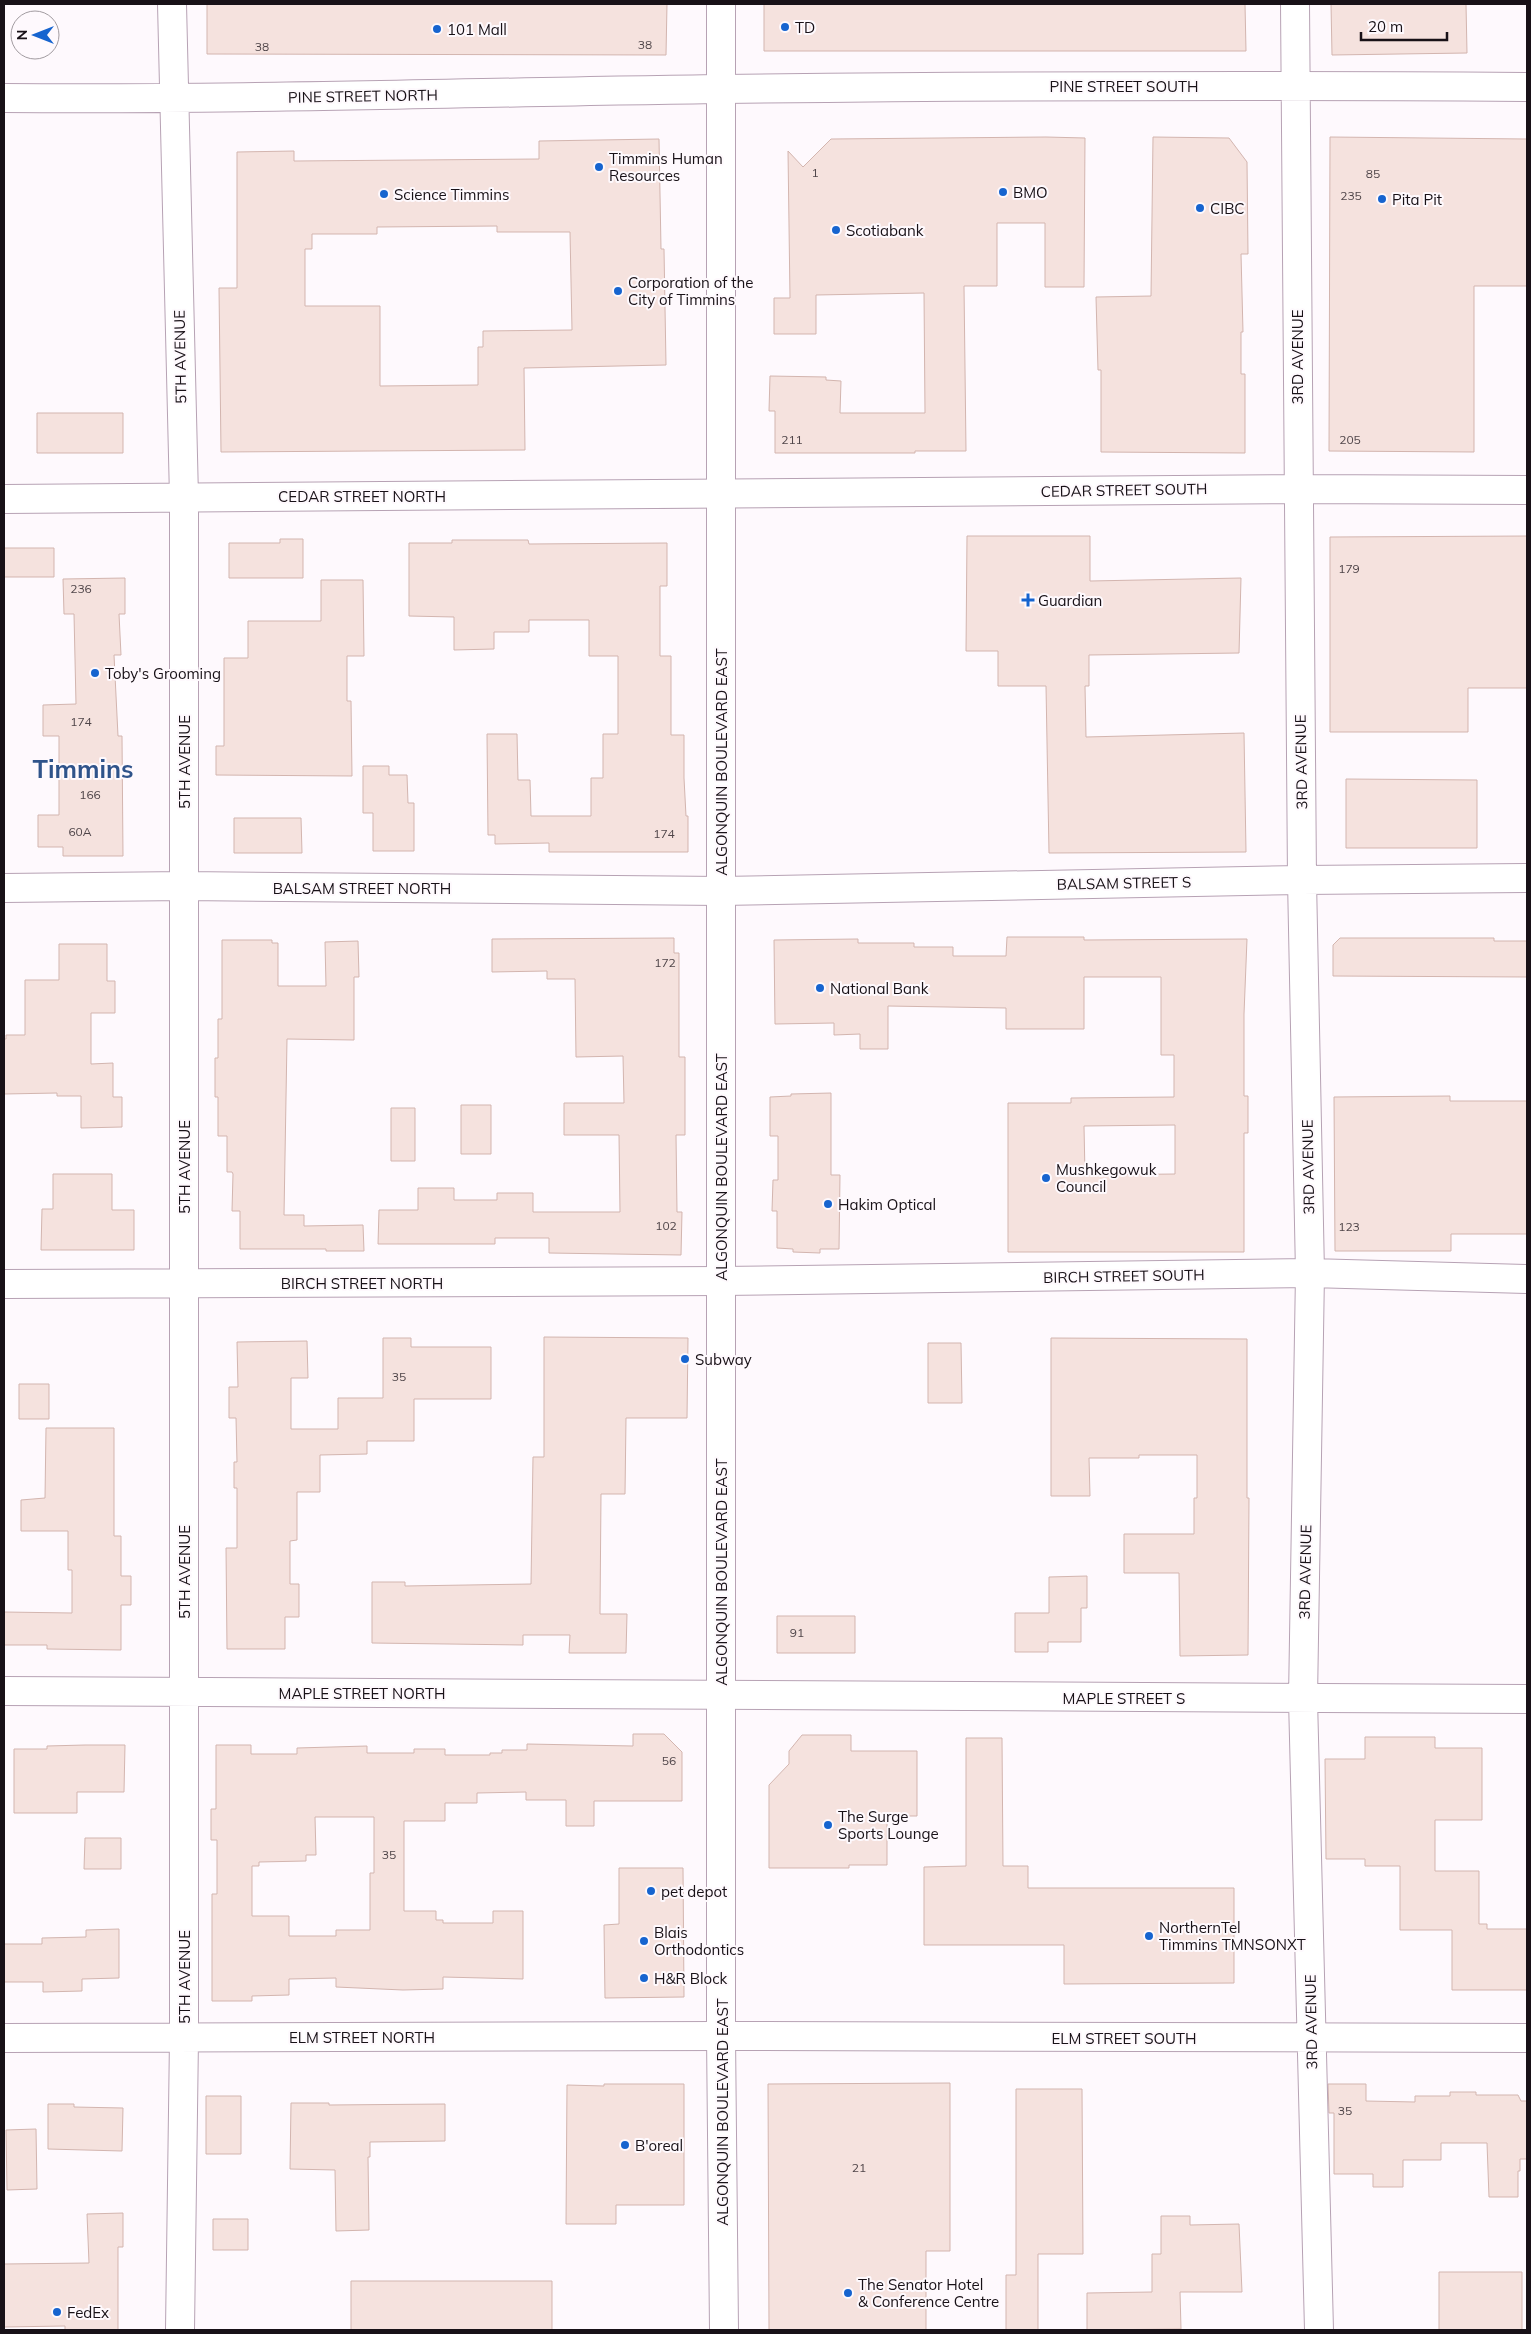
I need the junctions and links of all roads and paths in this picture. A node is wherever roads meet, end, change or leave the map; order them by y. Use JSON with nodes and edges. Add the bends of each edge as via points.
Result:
{"nodes":[{"id":1,"x":172,"y":4,"type":"edge"},
{"id":2,"x":721,"y":4,"type":"edge"},
{"id":3,"x":1295,"y":4,"type":"edge"},
{"id":4,"x":1295,"y":85,"type":"junction"},
{"id":5,"x":1527,"y":87,"type":"edge"},
{"id":6,"x":721,"y":89,"type":"junction"},
{"id":7,"x":4,"y":98,"type":"edge"},
{"id":8,"x":174,"y":99,"type":"junction"},
{"id":9,"x":1298,"y":489,"type":"junction"},
{"id":10,"x":1527,"y":490,"type":"edge"},
{"id":11,"x":721,"y":494,"type":"junction"},
{"id":12,"x":184,"y":497,"type":"junction"},
{"id":13,"x":4,"y":499,"type":"edge"},
{"id":14,"x":1527,"y":878,"type":"edge"},
{"id":15,"x":1302,"y":880,"type":"junction"},
{"id":16,"x":184,"y":886,"type":"junction"},
{"id":17,"x":4,"y":888,"type":"edge"},
{"id":18,"x":721,"y":891,"type":"junction"},
{"id":19,"x":1310,"y":1273,"type":"junction"},
{"id":20,"x":1527,"y":1279,"type":"edge"},
{"id":21,"x":721,"y":1281,"type":"junction"},
{"id":22,"x":4,"y":1284,"type":"edge"},
{"id":23,"x":184,"y":1284,"type":"junction"},
{"id":24,"x":4,"y":1691,"type":"edge"},
{"id":25,"x":184,"y":1692,"type":"junction"},
{"id":26,"x":721,"y":1694,"type":"junction"},
{"id":27,"x":1303,"y":1699,"type":"junction"},
{"id":28,"x":1527,"y":1699,"type":"edge"},
{"id":29,"x":721,"y":2036,"type":"junction"},
{"id":30,"x":4,"y":2038,"type":"edge"},
{"id":31,"x":184,"y":2038,"type":"junction"},
{"id":32,"x":1527,"y":2038,"type":"edge"},
{"id":33,"x":1311,"y":2039,"type":"junction"},
{"id":34,"x":180,"y":2330,"type":"edge"},
{"id":35,"x":724,"y":2330,"type":"edge"},
{"id":36,"x":1319,"y":2330,"type":"edge"}],
"edges":[{"from":1,"to":8,"type":"street","name":"5TH AVENUE"},
{"from":2,"to":6,"type":"street","name":"ALGONQUIN BOULEVARD EAST"},
{"from":3,"to":4,"type":"street","name":"3RD AVENUE"},
{"from":4,"to":5,"type":"street","name":"PINE STREET SOUTH"},
{"from":4,"to":6,"type":"street","name":"PINE STREET SOUTH"},
{"from":4,"to":9,"type":"street","name":"3RD AVENUE"},
{"from":6,"to":8,"type":"street","name":"PINE STREET NORTH"},
{"from":6,"to":11,"type":"street","name":"ALGONQUIN BOULEVARD EAST"},
{"from":7,"to":8,"type":"street","name":"PINE STREET NORTH"},
{"from":8,"to":12,"type":"street","name":"5TH AVENUE"},
{"from":9,"to":10,"type":"street","name":"CEDAR STREET SOUTH"},
{"from":9,"to":11,"type":"street","name":"CEDAR STREET SOUTH"},
{"from":9,"to":15,"type":"street","name":"3RD AVENUE"},
{"from":11,"to":12,"type":"street","name":"CEDAR STREET NORTH"},
{"from":11,"to":18,"type":"street","name":"ALGONQUIN BOULEVARD EAST"},
{"from":12,"to":13,"type":"street","name":"CEDAR STREET NORTH"},
{"from":12,"to":16,"type":"street","name":"5TH AVENUE"},
{"from":14,"to":15,"type":"street","name":"BALSAM STREET S"},
{"from":15,"to":18,"type":"street","name":"BALSAM STREET S"},
{"from":15,"to":19,"type":"street","name":"3RD AVENUE"},
{"from":16,"to":17,"type":"street","name":"BALSAM STREET NORTH"},
{"from":16,"to":18,"type":"street","name":"BALSAM STREET NORTH"},
{"from":16,"to":23,"type":"street","name":"5TH AVENUE"},
{"from":18,"to":21,"type":"street","name":"ALGONQUIN BOULEVARD EAST"},
{"from":19,"to":20,"type":"street","name":"BIRCH STREET SOUTH"},
{"from":19,"to":21,"type":"street","name":"BIRCH STREET SOUTH"},
{"from":19,"to":27,"type":"street","name":"3RD AVENUE"},
{"from":21,"to":23,"type":"street","name":"BIRCH STREET NORTH"},
{"from":21,"to":26,"type":"street","name":"ALGONQUIN BOULEVARD EAST"},
{"from":22,"to":23,"type":"street","name":"BIRCH STREET NORTH"},
{"from":23,"to":25,"type":"street","name":"5TH AVENUE"},
{"from":24,"to":25,"type":"street","name":"MAPLE STREET NORTH"},
{"from":25,"to":26,"type":"street","name":"MAPLE STREET NORTH"},
{"from":25,"to":31,"type":"street","name":"5TH AVENUE"},
{"from":26,"to":27,"type":"street","name":"MAPLE STREET S"},
{"from":26,"to":29,"type":"street","name":"ALGONQUIN BOULEVARD EAST"},
{"from":27,"to":28,"type":"street","name":"MAPLE STREET S"},
{"from":27,"to":33,"type":"street","name":"3RD AVENUE"},
{"from":29,"to":31,"type":"street","name":"ELM STREET NORTH"},
{"from":29,"to":33,"type":"street","name":"ELM STREET SOUTH"},
{"from":29,"to":35,"type":"street","name":"ALGONQUIN BOULEVARD EAST"},
{"from":30,"to":31,"type":"street","name":"ELM STREET NORTH"},
{"from":31,"to":34,"type":"street","name":"5TH AVENUE"},
{"from":32,"to":33,"type":"street","name":"ELM STREET SOUTH"},
{"from":33,"to":36,"type":"street","name":"3RD AVENUE"}]}
